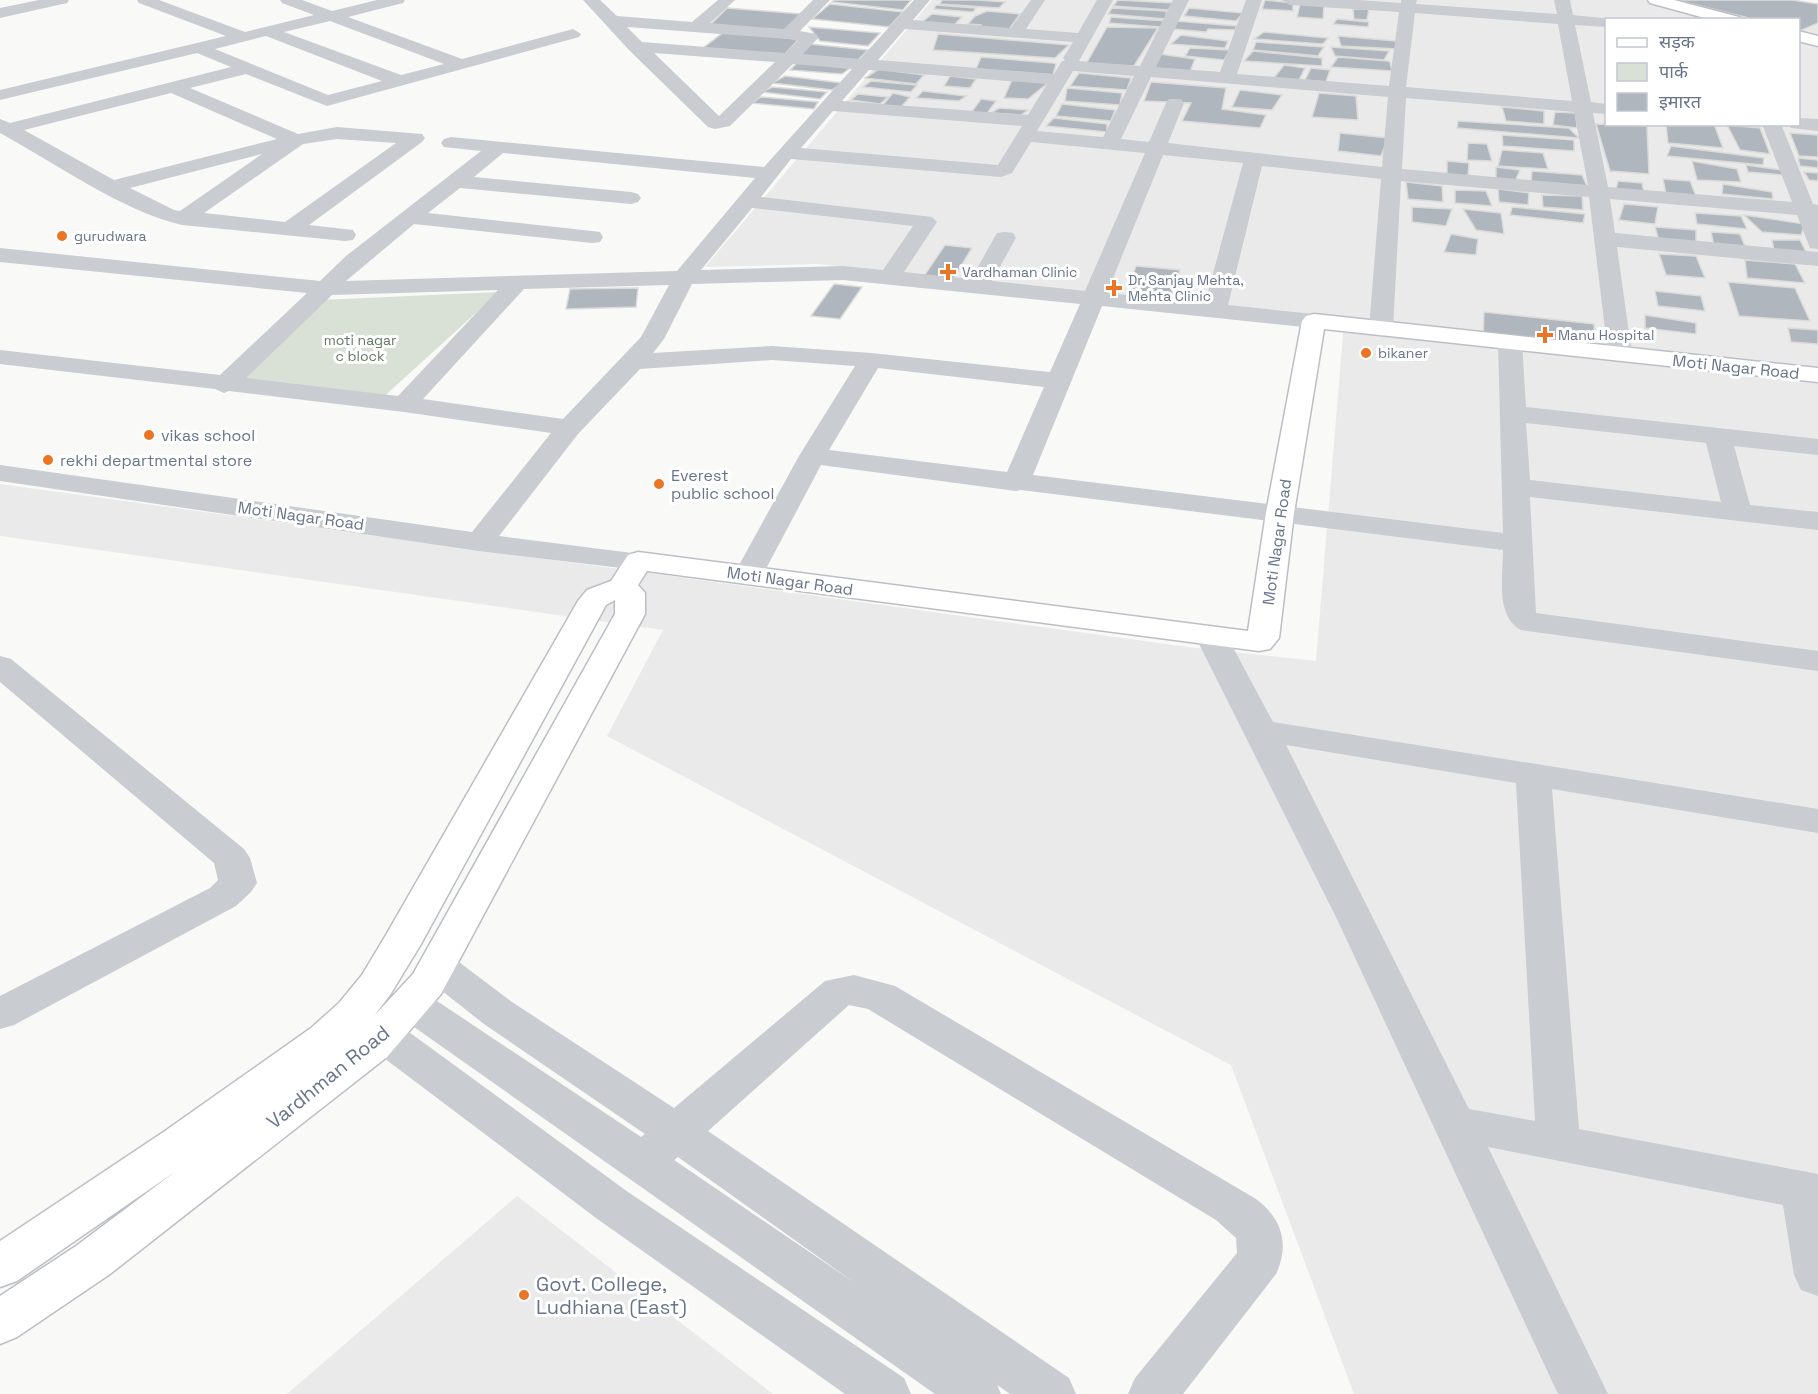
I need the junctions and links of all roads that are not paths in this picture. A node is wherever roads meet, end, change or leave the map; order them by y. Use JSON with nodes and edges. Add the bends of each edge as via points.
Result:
{"nodes":[{"id":1,"x":61,"y":0,"type":"edge"},
{"id":2,"x":146,"y":0,"type":"edge"},
{"id":3,"x":288,"y":0,"type":"edge"},
{"id":4,"x":397,"y":0,"type":"edge"},
{"id":5,"x":591,"y":0,"type":"edge"},
{"id":6,"x":727,"y":0,"type":"edge"},
{"id":7,"x":822,"y":0,"type":"edge"},
{"id":8,"x":922,"y":0,"type":"edge"},
{"id":9,"x":1105,"y":0,"type":"edge"},
{"id":10,"x":1181,"y":0,"type":"edge"},
{"id":11,"x":1254,"y":0,"type":"edge"},
{"id":12,"x":1290,"y":0,"type":"edge"},
{"id":13,"x":1562,"y":0,"type":"edge"},
{"id":14,"x":1656,"y":0,"type":"edge"},
{"id":15,"x":1038,"y":1,"type":"edge"},
{"id":16,"x":1409,"y":4,"type":"edge"},
{"id":17,"x":626,"y":5,"type":"dead end"},
{"id":18,"x":3,"y":10,"type":"edge"},
{"id":19,"x":331,"y":16,"type":"junction"},
{"id":20,"x":1724,"y":18,"type":"edge"},
{"id":21,"x":611,"y":19,"type":"junction"},
{"id":22,"x":1566,"y":19,"type":"junction"},
{"id":23,"x":1605,"y":22,"type":"edge"},
{"id":24,"x":900,"y":24,"type":"junction"},
{"id":25,"x":696,"y":27,"type":"junction"},
{"id":26,"x":267,"y":31,"type":"junction"},
{"id":27,"x":1015,"y":33,"type":"junction"},
{"id":28,"x":573,"y":34,"type":"dead end"},
{"id":29,"x":788,"y":34,"type":"junction"},
{"id":30,"x":1800,"y":36,"type":"edge"},
{"id":31,"x":244,"y":37,"type":"junction"},
{"id":32,"x":1083,"y":38,"type":"junction"},
{"id":33,"x":1818,"y":41,"type":"edge"},
{"id":34,"x":635,"y":46,"type":"junction"},
{"id":35,"x":199,"y":48,"type":"junction"},
{"id":36,"x":789,"y":58,"type":"junction"},
{"id":37,"x":865,"y":64,"type":"junction"},
{"id":38,"x":463,"y":65,"type":"junction"},
{"id":39,"x":249,"y":68,"type":"junction"},
{"id":40,"x":1143,"y":71,"type":"junction"},
{"id":41,"x":1064,"y":72,"type":"junction"},
{"id":42,"x":1227,"y":78,"type":"junction"},
{"id":43,"x":402,"y":82,"type":"junction"},
{"id":44,"x":174,"y":88,"type":"junction"},
{"id":45,"x":1397,"y":92,"type":"junction"},
{"id":46,"x":0,"y":95,"type":"edge"},
{"id":47,"x":1175,"y":103,"type":"dead end"},
{"id":48,"x":830,"y":105,"type":"junction"},
{"id":49,"x":1583,"y":107,"type":"junction"},
{"id":50,"x":1605,"y":109,"type":"edge"},
{"id":51,"x":1800,"y":124,"type":"edge"},
{"id":52,"x":1818,"y":125,"type":"edge"},
{"id":53,"x":1772,"y":126,"type":"edge"},
{"id":54,"x":4,"y":127,"type":"edge"},
{"id":55,"x":1030,"y":129,"type":"junction"},
{"id":56,"x":296,"y":140,"type":"junction"},
{"id":57,"x":451,"y":143,"type":"dead end"},
{"id":58,"x":1109,"y":144,"type":"junction"},
{"id":59,"x":498,"y":147,"type":"junction"},
{"id":60,"x":1156,"y":149,"type":"junction"},
{"id":61,"x":786,"y":153,"type":"junction"},
{"id":62,"x":1254,"y":159,"type":"junction"},
{"id":63,"x":666,"y":164,"type":"junction"},
{"id":64,"x":769,"y":173,"type":"junction"},
{"id":65,"x":1393,"y":174,"type":"junction"},
{"id":66,"x":454,"y":181,"type":"junction"},
{"id":67,"x":111,"y":187,"type":"junction"},
{"id":68,"x":1599,"y":192,"type":"junction"},
{"id":69,"x":631,"y":198,"type":"junction"},
{"id":70,"x":745,"y":201,"type":"junction"},
{"id":71,"x":1812,"y":210,"type":"edge"},
{"id":72,"x":410,"y":217,"type":"junction"},
{"id":73,"x":182,"y":219,"type":"junction"},
{"id":74,"x":289,"y":229,"type":"junction"},
{"id":75,"x":345,"y":235,"type":"dead end"},
{"id":76,"x":592,"y":237,"type":"junction"},
{"id":77,"x":1005,"y":238,"type":"dead end"},
{"id":78,"x":1605,"y":239,"type":"junction"},
{"id":79,"x":1818,"y":243,"type":"edge"},
{"id":80,"x":0,"y":255,"type":"edge"},
{"id":81,"x":1818,"y":259,"type":"edge"},
{"id":82,"x":684,"y":277,"type":"junction"},
{"id":83,"x":890,"y":277,"type":"junction"},
{"id":84,"x":551,"y":280,"type":"junction"},
{"id":85,"x":518,"y":282,"type":"junction"},
{"id":86,"x":978,"y":286,"type":"junction"},
{"id":87,"x":325,"y":288,"type":"junction"},
{"id":88,"x":1092,"y":298,"type":"junction"},
{"id":89,"x":1215,"y":311,"type":"junction"},
{"id":90,"x":1314,"y":321,"type":"junction"},
{"id":91,"x":1381,"y":329,"type":"junction"},
{"id":92,"x":1510,"y":343,"type":"junction"},
{"id":93,"x":1620,"y":354,"type":"junction"},
{"id":94,"x":0,"y":357,"type":"edge"},
{"id":95,"x":871,"y":360,"type":"junction"},
{"id":96,"x":633,"y":362,"type":"junction"},
{"id":97,"x":1818,"y":375,"type":"edge"},
{"id":98,"x":1059,"y":381,"type":"junction"},
{"id":99,"x":224,"y":385,"type":"junction"},
{"id":100,"x":404,"y":405,"type":"junction"},
{"id":101,"x":1514,"y":414,"type":"junction"},
{"id":102,"x":569,"y":428,"type":"junction"},
{"id":103,"x":1718,"y":436,"type":"junction"},
{"id":104,"x":1818,"y":447,"type":"edge"},
{"id":105,"x":812,"y":456,"type":"junction"},
{"id":106,"x":0,"y":473,"type":"edge"},
{"id":107,"x":1016,"y":483,"type":"junction"},
{"id":108,"x":1516,"y":487,"type":"junction"},
{"id":109,"x":1737,"y":511,"type":"junction"},
{"id":110,"x":1280,"y":513,"type":"junction"},
{"id":111,"x":1818,"y":521,"type":"edge"},
{"id":112,"x":479,"y":542,"type":"junction"},
{"id":113,"x":1517,"y":543,"type":"junction"},
{"id":114,"x":630,"y":574,"type":"junction"},
{"id":115,"x":748,"y":576,"type":"junction"},
{"id":116,"x":1212,"y":638,"type":"junction"},
{"id":117,"x":1818,"y":661,"type":"edge"},
{"id":118,"x":0,"y":666,"type":"edge"},
{"id":119,"x":1262,"y":731,"type":"junction"},
{"id":120,"x":1533,"y":775,"type":"junction"},
{"id":121,"x":1818,"y":821,"type":"edge"},
{"id":122,"x":437,"y":966,"type":"junction"},
{"id":123,"x":0,"y":1014,"type":"edge"},
{"id":124,"x":397,"y":1019,"type":"junction"},
{"id":125,"x":1454,"y":1123,"type":"junction"},
{"id":126,"x":676,"y":1132,"type":"junction"},
{"id":127,"x":1557,"y":1143,"type":"junction"},
{"id":128,"x":641,"y":1163,"type":"junction"},
{"id":129,"x":1811,"y":1192,"type":"edge"},
{"id":130,"x":0,"y":1267,"type":"edge"},
{"id":131,"x":1818,"y":1275,"type":"edge"},
{"id":132,"x":0,"y":1322,"type":"edge"},
{"id":133,"x":886,"y":1394,"type":"edge"},
{"id":134,"x":976,"y":1394,"type":"edge"},
{"id":135,"x":1051,"y":1394,"type":"edge"},
{"id":136,"x":1153,"y":1394,"type":"edge"},
{"id":137,"x":1583,"y":1394,"type":"edge"}],
"edges":[{"from":1,"to":18,"type":"street"},
{"from":2,"to":31,"type":"street"},
{"from":3,"to":19,"type":"street"},
{"from":4,"to":19,"type":"street"},
{"from":5,"to":21,"type":"street"},
{"from":6,"to":25,"type":"street"},
{"from":7,"to":29,"type":"street"},
{"from":8,"to":24,"type":"street"},
{"from":9,"to":32,"type":"street"},
{"from":10,"to":40,"type":"street"},
{"from":11,"to":42,"type":"street"},
{"from":12,"to":16,"type":"street"},
{"from":13,"to":22,"type":"street"},
{"from":14,"to":20,"type":"street"},
{"from":15,"to":27,"type":"street"},
{"from":16,"to":22,"type":"street"},
{"from":16,"to":45,"type":"street"},
{"from":17,"to":21,"type":"street"},
{"from":19,"to":26,"type":"street"},
{"from":19,"to":38,"type":"street"},
{"from":21,"to":25,"type":"street"},
{"from":21,"to":34,"type":"street"},
{"from":22,"to":23,"type":"street"},
{"from":22,"to":49,"type":"street"},
{"from":24,"to":27,"type":"street"},
{"from":24,"to":37,"type":"street"},
{"from":25,"to":29,"type":"street"},
{"from":26,"to":31,"type":"street"},
{"from":26,"to":43,"type":"street"},
{"from":27,"to":32,"type":"street"},
{"from":28,"to":38,"type":"street"},
{"from":29,"to":36,"type":"street","via":[[810,38]]},
{"from":30,"to":33,"type":"street"},
{"from":31,"to":35,"type":"street"},
{"from":32,"to":41,"type":"street"},
{"from":34,"to":36,"type":"street"},
{"from":34,"to":36,"type":"street","via":[[715,123],[723,122]]},
{"from":35,"to":39,"type":"street"},
{"from":35,"to":46,"type":"street"},
{"from":36,"to":37,"type":"street"},
{"from":37,"to":41,"type":"street"},
{"from":37,"to":48,"type":"street"},
{"from":38,"to":43,"type":"street"},
{"from":39,"to":43,"type":"street","via":[[327,101]]},
{"from":39,"to":44,"type":"street"},
{"from":40,"to":41,"type":"street"},
{"from":40,"to":42,"type":"street"},
{"from":40,"to":58,"type":"street"},
{"from":41,"to":55,"type":"street"},
{"from":42,"to":45,"type":"street"},
{"from":44,"to":54,"type":"street"},
{"from":44,"to":56,"type":"street"},
{"from":45,"to":49,"type":"street"},
{"from":45,"to":65,"type":"street"},
{"from":47,"to":60,"type":"street"},
{"from":48,"to":55,"type":"street"},
{"from":48,"to":61,"type":"street"},
{"from":49,"to":50,"type":"street"},
{"from":49,"to":68,"type":"street"},
{"from":51,"to":52,"type":"street"},
{"from":53,"to":71,"type":"street"},
{"from":54,"to":67,"type":"street"},
{"from":55,"to":58,"type":"street"},
{"from":55,"to":61,"type":"street","via":[[1005,169],[995,172]]},
{"from":56,"to":67,"type":"street"},
{"from":56,"to":73,"type":"street"},
{"from":56,"to":74,"type":"street","via":[[337,133],[415,138]]},
{"from":57,"to":59,"type":"street"},
{"from":58,"to":60,"type":"street"},
{"from":59,"to":63,"type":"street"},
{"from":59,"to":66,"type":"street"},
{"from":60,"to":62,"type":"street"},
{"from":60,"to":88,"type":"street"},
{"from":61,"to":64,"type":"street"},
{"from":62,"to":65,"type":"street"},
{"from":62,"to":89,"type":"street"},
{"from":63,"to":64,"type":"street"},
{"from":63,"to":69,"type":"street"},
{"from":64,"to":70,"type":"street"},
{"from":65,"to":68,"type":"street"},
{"from":65,"to":91,"type":"street"},
{"from":66,"to":69,"type":"street"},
{"from":66,"to":72,"type":"street"},
{"from":67,"to":73,"type":"street"},
{"from":68,"to":71,"type":"street"},
{"from":68,"to":78,"type":"street"},
{"from":69,"to":76,"type":"street"},
{"from":70,"to":82,"type":"street"},
{"from":70,"to":83,"type":"street","via":[[925,221]]},
{"from":71,"to":79,"type":"street"},
{"from":72,"to":76,"type":"street"},
{"from":72,"to":87,"type":"street"},
{"from":73,"to":74,"type":"street"},
{"from":74,"to":75,"type":"street"},
{"from":76,"to":84,"type":"street"},
{"from":77,"to":86,"type":"street"},
{"from":78,"to":81,"type":"street"},
{"from":78,"to":93,"type":"street"},
{"from":80,"to":87,"type":"street"},
{"from":82,"to":83,"type":"street","via":[[819,273]]},
{"from":82,"to":84,"type":"street"},
{"from":82,"to":96,"type":"street","via":[[652,339]]},
{"from":83,"to":86,"type":"street"},
{"from":84,"to":85,"type":"street"},
{"from":85,"to":87,"type":"street"},
{"from":85,"to":100,"type":"street"},
{"from":86,"to":88,"type":"street"},
{"from":87,"to":99,"type":"street"},
{"from":88,"to":89,"type":"street"},
{"from":88,"to":98,"type":"street"},
{"from":89,"to":90,"type":"street"},
{"from":90,"to":91,"type":"street","name":"Moti Nagar Road"},
{"from":90,"to":110,"type":"street","name":"Moti Nagar Road"},
{"from":91,"to":92,"type":"street","name":"Moti Nagar Road"},
{"from":92,"to":93,"type":"street","name":"Moti Nagar Road"},
{"from":92,"to":101,"type":"street"},
{"from":93,"to":97,"type":"street","name":"Moti Nagar Road"},
{"from":94,"to":99,"type":"street"},
{"from":95,"to":96,"type":"street","via":[[772,353]]},
{"from":95,"to":98,"type":"street"},
{"from":95,"to":105,"type":"street"},
{"from":96,"to":102,"type":"street"},
{"from":98,"to":107,"type":"street"},
{"from":99,"to":100,"type":"street"},
{"from":100,"to":102,"type":"street"},
{"from":101,"to":103,"type":"street"},
{"from":101,"to":108,"type":"street"},
{"from":102,"to":112,"type":"street"},
{"from":103,"to":104,"type":"street"},
{"from":103,"to":109,"type":"street"},
{"from":105,"to":107,"type":"street"},
{"from":105,"to":115,"type":"street"},
{"from":106,"to":112,"type":"street","name":"Moti Nagar Road"},
{"from":107,"to":110,"type":"street"},
{"from":108,"to":109,"type":"street"},
{"from":108,"to":113,"type":"street"},
{"from":109,"to":111,"type":"street"},
{"from":110,"to":113,"type":"street"},
{"from":110,"to":116,"type":"street","name":"Moti Nagar Road","via":[[1263,638],[1249,643]]},
{"from":112,"to":114,"type":"street","name":"Moti Nagar Road"},
{"from":113,"to":117,"type":"street","via":[[1519,608],[1522,618],[1532,623]]},
{"from":114,"to":115,"type":"street","name":"Moti Nagar Road"},
{"from":114,"to":122,"type":"street","name":"Vardhman Road","via":[[630,614]]},
{"from":114,"to":130,"type":"street","via":[[593,601],[401,944],[353,1014],[181,1144]]},
{"from":115,"to":116,"type":"street","name":"Moti Nagar Road"},
{"from":116,"to":119,"type":"street"},
{"from":118,"to":123,"type":"street","via":[[231,858],[238,883],[223,897]]},
{"from":119,"to":120,"type":"street"},
{"from":119,"to":125,"type":"street"},
{"from":120,"to":121,"type":"street"},
{"from":120,"to":127,"type":"street"},
{"from":122,"to":124,"type":"street","name":"Vardhman Road"},
{"from":122,"to":126,"type":"street","via":[[498,1013]]},
{"from":124,"to":128,"type":"street","via":[[546,1095]]},
{"from":124,"to":132,"type":"street","name":"Vardhman Road","via":[[372,1046],[93,1260]]},
{"from":124,"to":133,"type":"street","via":[[612,1204]]},
{"from":125,"to":127,"type":"street"},
{"from":125,"to":137,"type":"street"},
{"from":126,"to":128,"type":"street"},
{"from":126,"to":135,"type":"street"},
{"from":126,"to":136,"type":"street","via":[[839,991],[854,990],[881,997],[1232,1206],[1258,1230],[1262,1248],[1259,1260]]},
{"from":127,"to":129,"type":"street"},
{"from":128,"to":134,"type":"street"},
{"from":129,"to":131,"type":"street"}]}
